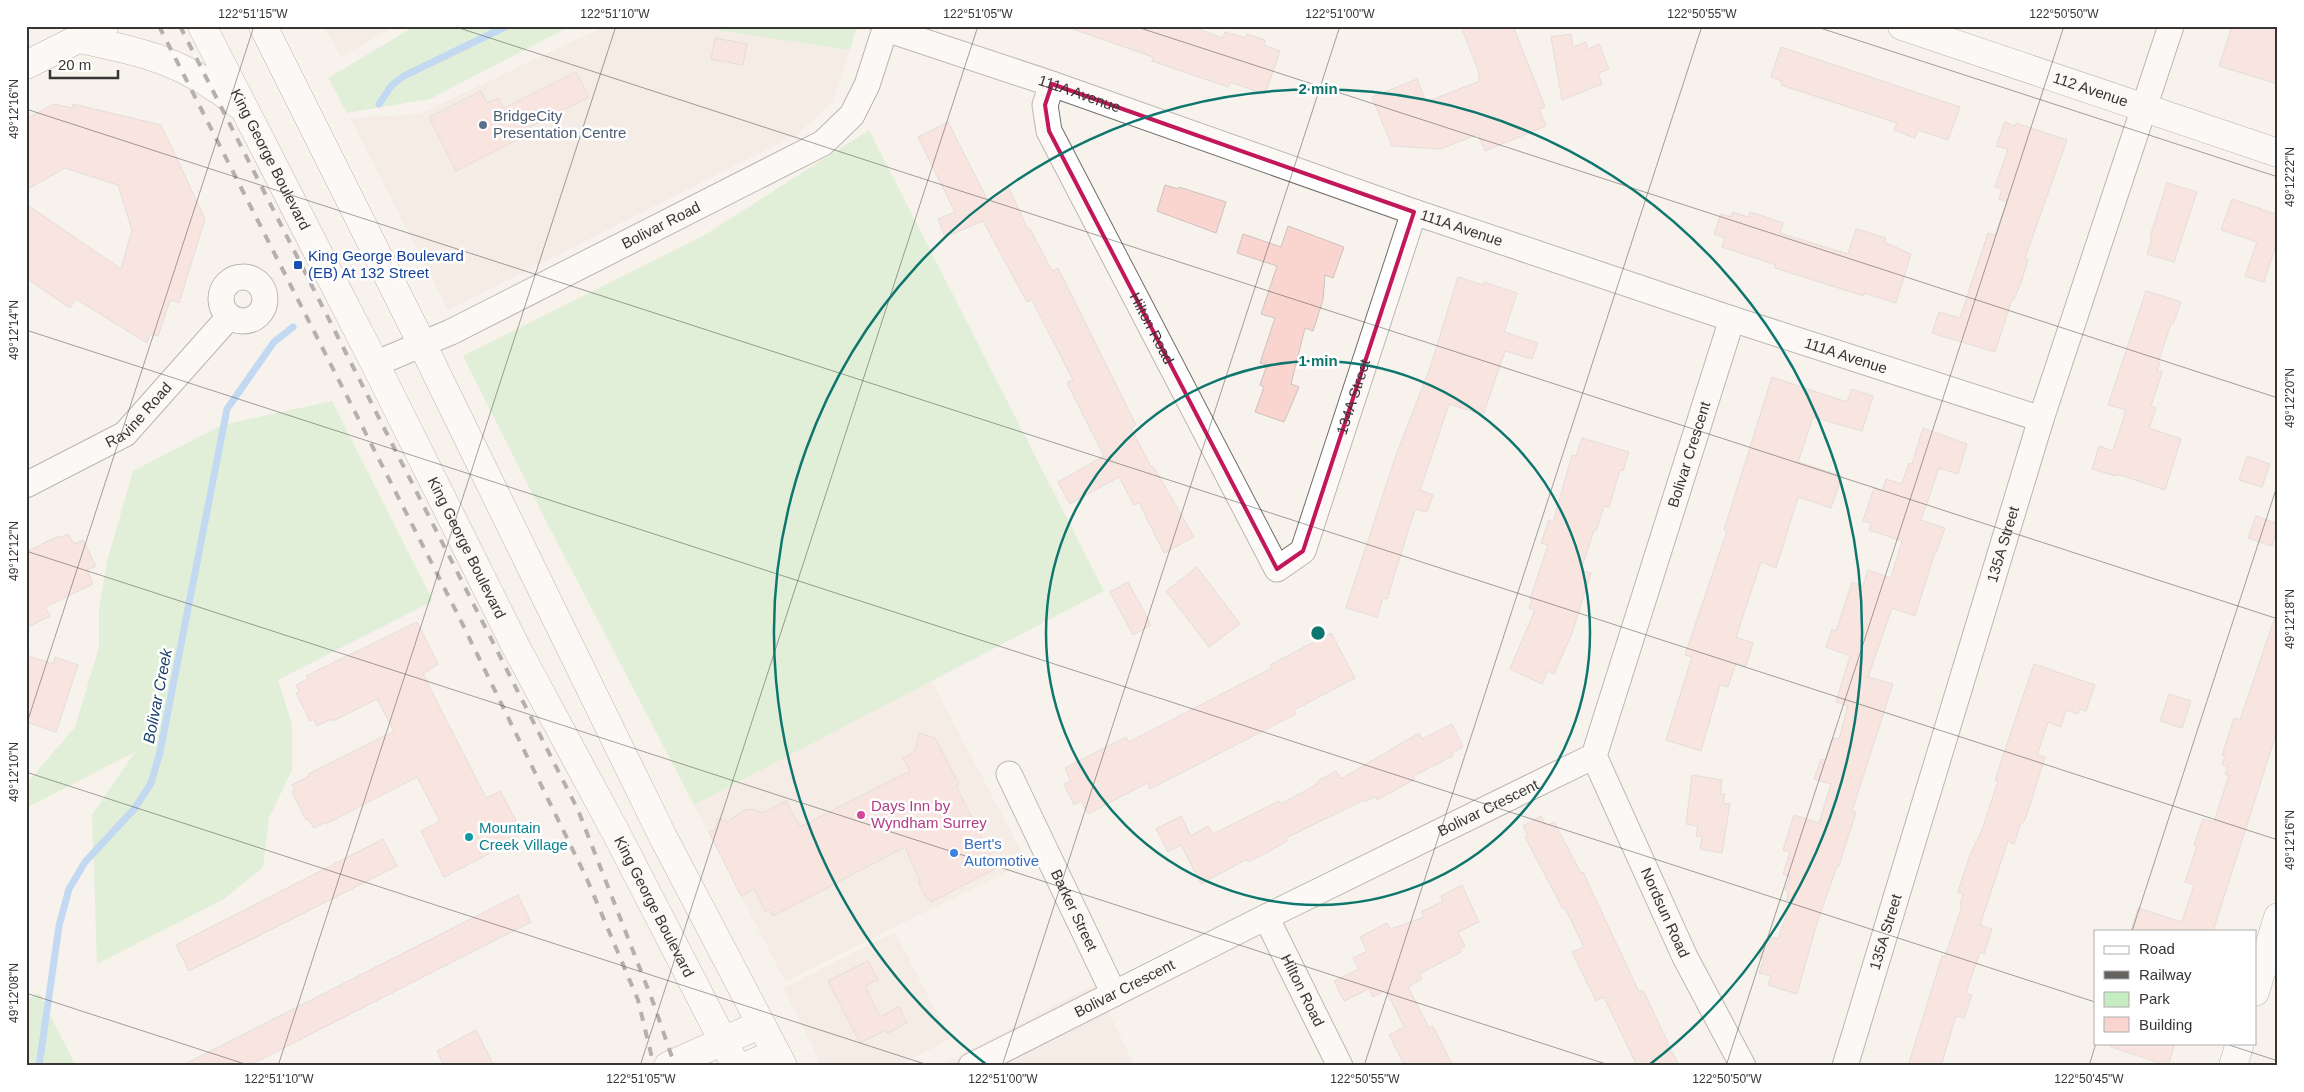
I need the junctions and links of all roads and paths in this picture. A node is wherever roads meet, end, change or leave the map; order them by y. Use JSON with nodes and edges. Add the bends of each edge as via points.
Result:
{"nodes":[{"id":1,"x":104,"y":26,"type":"edge"},
{"id":2,"x":202,"y":26,"type":"edge"},
{"id":3,"x":263,"y":26,"type":"edge"},
{"id":4,"x":1902,"y":26,"type":"edge"},
{"id":5,"x":2171,"y":26,"type":"edge"},
{"id":6,"x":886,"y":28,"type":"edge"},
{"id":7,"x":79,"y":39,"type":"junction"},
{"id":8,"x":26,"y":65,"type":"edge"},
{"id":9,"x":1052,"y":84,"type":"junction"},
{"id":10,"x":2142,"y":107,"type":"junction"},
{"id":11,"x":245,"y":111,"type":"junction"},
{"id":12,"x":2278,"y":153,"type":"edge"},
{"id":13,"x":1414,"y":212,"type":"junction"},
{"id":14,"x":229,"y":317,"type":"dead end"},
{"id":15,"x":1732,"y":319,"type":"junction"},
{"id":16,"x":422,"y":344,"type":"junction"},
{"id":17,"x":374,"y":364,"type":"junction"},
{"id":18,"x":2041,"y":419,"type":"junction"},
{"id":19,"x":26,"y":485,"type":"edge"},
{"id":20,"x":1277,"y":569,"type":"joint"},
{"id":21,"x":1594,"y":756,"type":"junction"},
{"id":22,"x":1009,"y":774,"type":"dead end"},
{"id":23,"x":1266,"y":917,"type":"junction"},
{"id":24,"x":2278,"y":917,"type":"edge"},
{"id":25,"x":2256,"y":989,"type":"edge"},
{"id":26,"x":1114,"y":994,"type":"junction"},
{"id":27,"x":761,"y":1024,"type":"junction"},
{"id":28,"x":724,"y":1041,"type":"junction"},
{"id":29,"x":2240,"y":1044,"type":"edge"},
{"id":30,"x":780,"y":1059,"type":"edge"},
{"id":31,"x":668,"y":1066,"type":"edge"},
{"id":32,"x":736,"y":1066,"type":"edge"},
{"id":33,"x":747,"y":1066,"type":"edge"},
{"id":34,"x":971,"y":1066,"type":"edge"},
{"id":35,"x":1340,"y":1066,"type":"edge"},
{"id":36,"x":1743,"y":1066,"type":"edge"},
{"id":37,"x":1845,"y":1066,"type":"edge"},
{"id":38,"x":2233,"y":1066,"type":"edge"}],
"edges":[{"from":1,"to":7,"type":"main road"},
{"from":2,"to":11,"type":"main road","name":"King George Boulevard"},
{"from":3,"to":16,"type":"main road"},
{"from":4,"to":10,"type":"main road","name":"112 Avenue"},
{"from":5,"to":10,"type":"street","name":"135A Street"},
{"from":6,"to":9,"type":"street","name":"111A Avenue"},
{"from":6,"to":16,"type":"street","name":"Bolivar Road","via":[[867,85],[852,115],[823,142]]},
{"from":7,"to":8,"type":"main road"},
{"from":7,"to":11,"type":"main road","via":[[135,50],[170,62],[194,73]]},
{"from":9,"to":13,"type":"street","name":"111A Avenue"},
{"from":9,"to":20,"type":"street","name":"Hilton Road","via":[[1045,105],[1049,131]]},
{"from":10,"to":12,"type":"main road","name":"112 Avenue"},
{"from":10,"to":18,"type":"street","name":"135A Street"},
{"from":11,"to":17,"type":"main road","name":"King George Boulevard"},
{"from":13,"to":15,"type":"street","name":"111A Avenue"},
{"from":13,"to":20,"type":"street","name":"134A Street","via":[[1303,551]]},
{"from":14,"to":19,"type":"street","name":"Ravine Road","via":[[125,434]]},
{"from":15,"to":18,"type":"street","name":"111A Avenue"},
{"from":15,"to":21,"type":"street","name":"Bolivar Crescent"},
{"from":16,"to":17,"type":"street","name":"Bolivar Road"},
{"from":16,"to":27,"type":"main road","via":[[663,837]]},
{"from":17,"to":28,"type":"main road","name":"King George Boulevard","via":[[517,649]]},
{"from":18,"to":37,"type":"street","name":"135A Street"},
{"from":21,"to":23,"type":"street","name":"Bolivar Crescent"},
{"from":21,"to":36,"type":"street","name":"Nordsun Road","via":[[1684,958]]},
{"from":22,"to":26,"type":"street","name":"Barker Street"},
{"from":23,"to":26,"type":"street","name":"Bolivar Crescent"},
{"from":23,"to":35,"type":"street","name":"Hilton Road"},
{"from":24,"to":25,"type":"main road"},
{"from":26,"to":34,"type":"street","name":"Bolivar Crescent"},
{"from":27,"to":28,"type":"main road"},
{"from":27,"to":30,"type":"main road"},
{"from":28,"to":31,"type":"main road"},
{"from":28,"to":32,"type":"main road","name":"King George Boulevard"},
{"from":29,"to":38,"type":"main road"},
{"from":30,"to":33,"type":"main road"}]}
